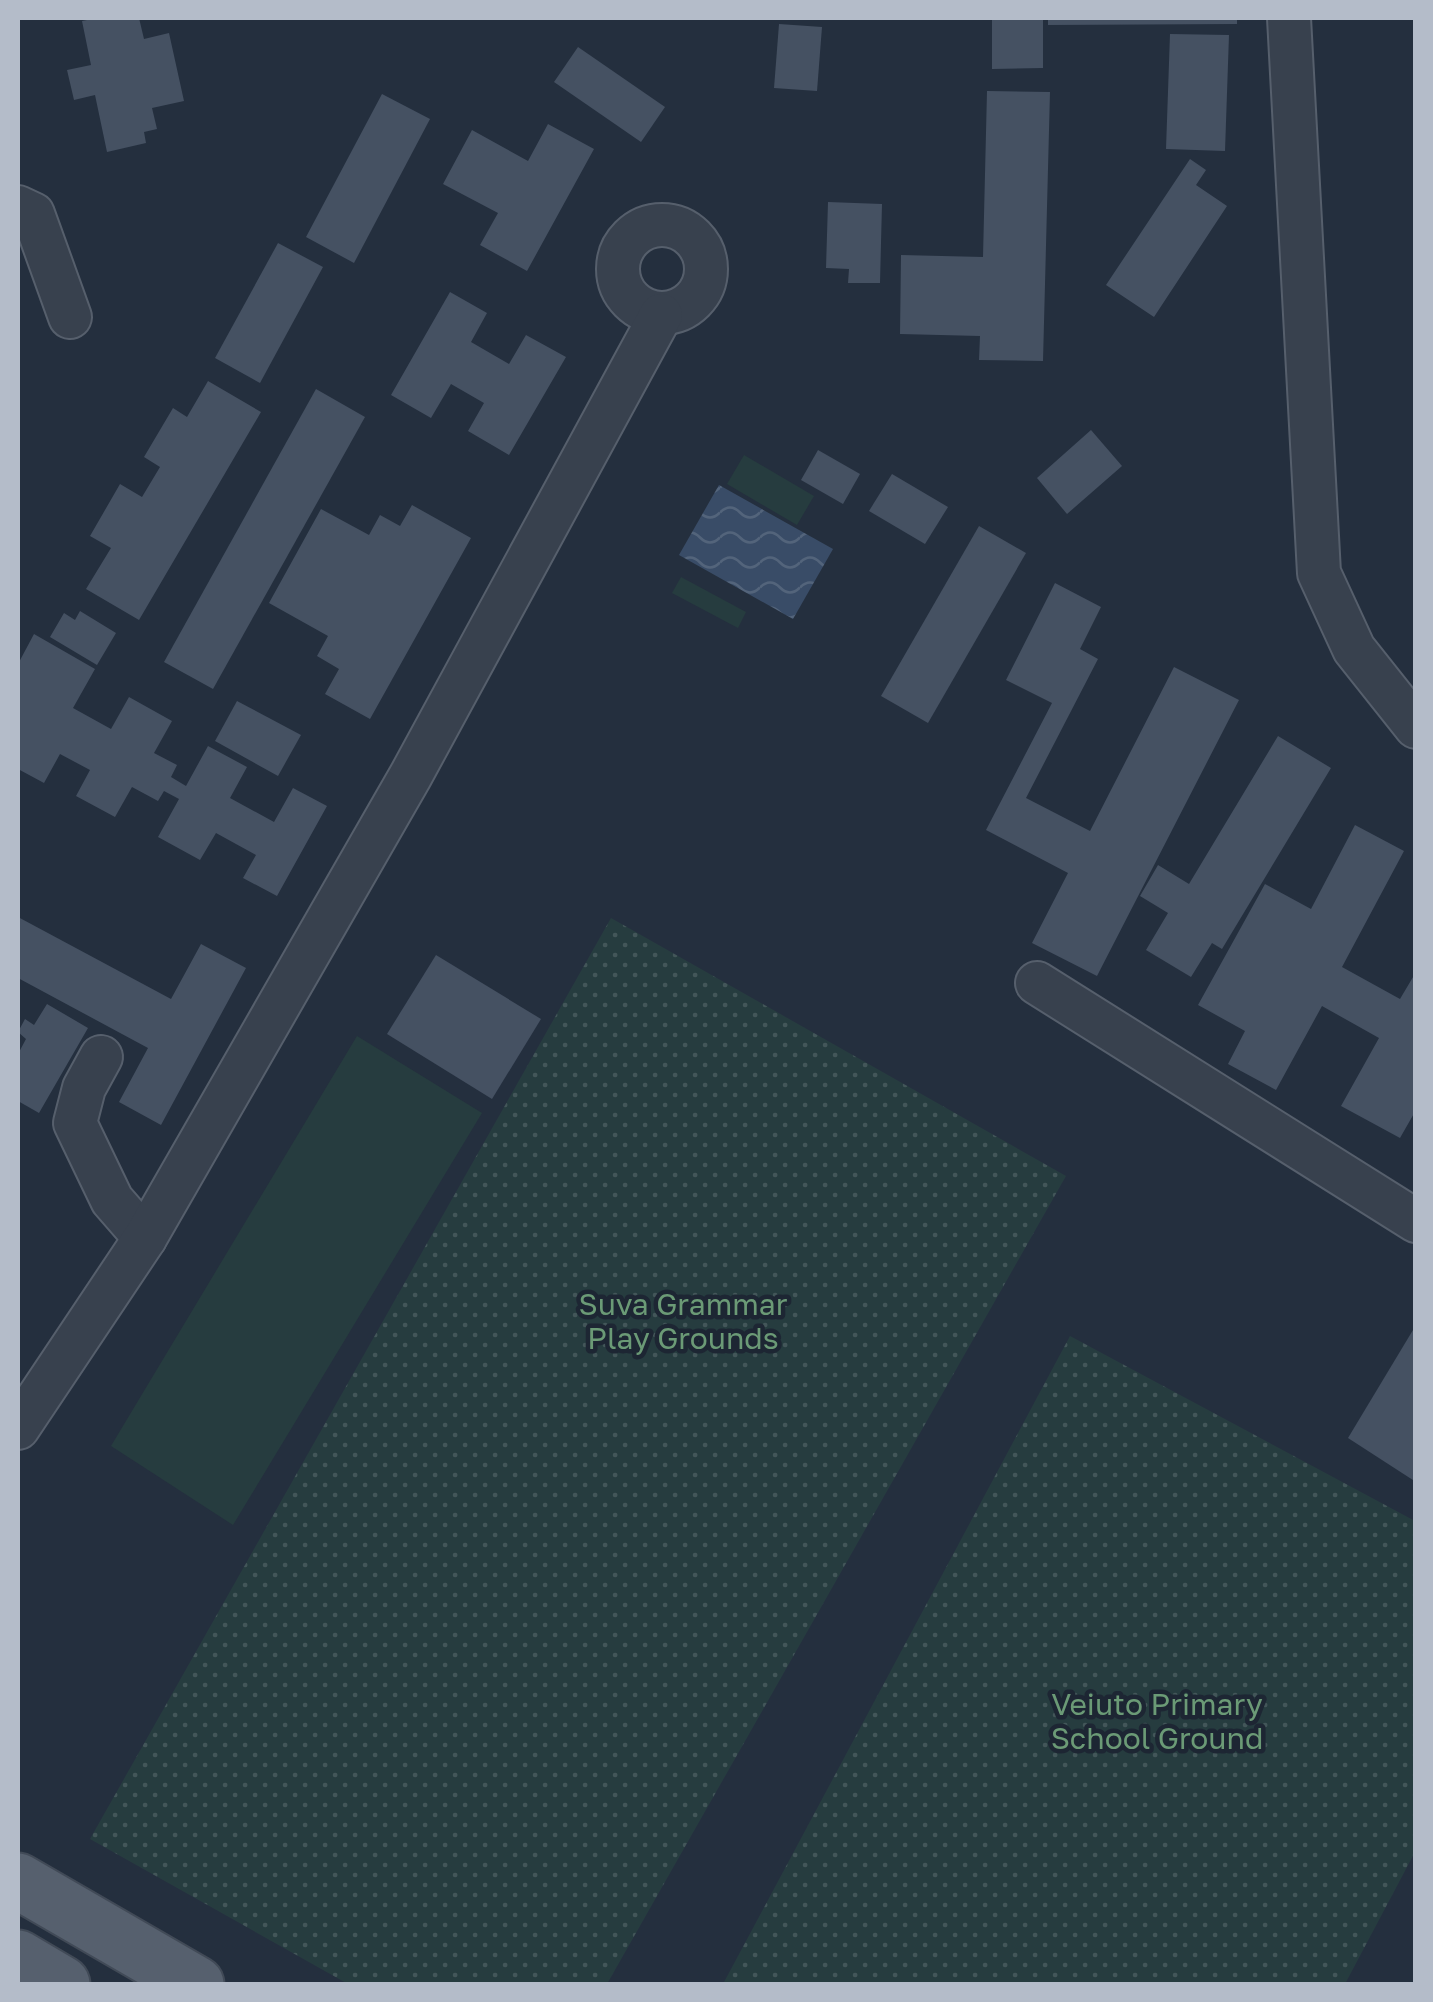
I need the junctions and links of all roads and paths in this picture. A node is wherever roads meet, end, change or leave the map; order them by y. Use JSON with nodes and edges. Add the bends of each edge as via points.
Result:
{"nodes":[{"id":1,"x":1288,"y":18,"type":"edge"},
{"id":2,"x":18,"y":207,"type":"edge"},
{"id":3,"x":660,"y":315,"type":"dead end"},
{"id":4,"x":70,"y":316,"type":"dead end"},
{"id":5,"x":1416,"y":727,"type":"edge"},
{"id":6,"x":1038,"y":983,"type":"dead end"},
{"id":7,"x":101,"y":1057,"type":"dead end"},
{"id":8,"x":1416,"y":1221,"type":"edge"},
{"id":9,"x":144,"y":1238,"type":"junction"},
{"id":10,"x":18,"y":1428,"type":"edge"},
{"id":11,"x":18,"y":1881,"type":"edge"},
{"id":12,"x":18,"y":1958,"type":"edge"},
{"id":13,"x":62,"y":1984,"type":"edge"},
{"id":14,"x":196,"y":1984,"type":"edge"}],
"edges":[{"from":1,"to":5,"type":"street","via":[[1319,572],[1354,649]]},
{"from":2,"to":4,"type":"street","via":[[32,214]]},
{"from":3,"to":9,"type":"street","via":[[411,775]]},
{"from":6,"to":8,"type":"street"},
{"from":7,"to":9,"type":"street","via":[[75,1123],[112,1200]]},
{"from":9,"to":10,"type":"street"},
{"from":11,"to":14,"type":"main road"},
{"from":12,"to":13,"type":"main road"}]}
